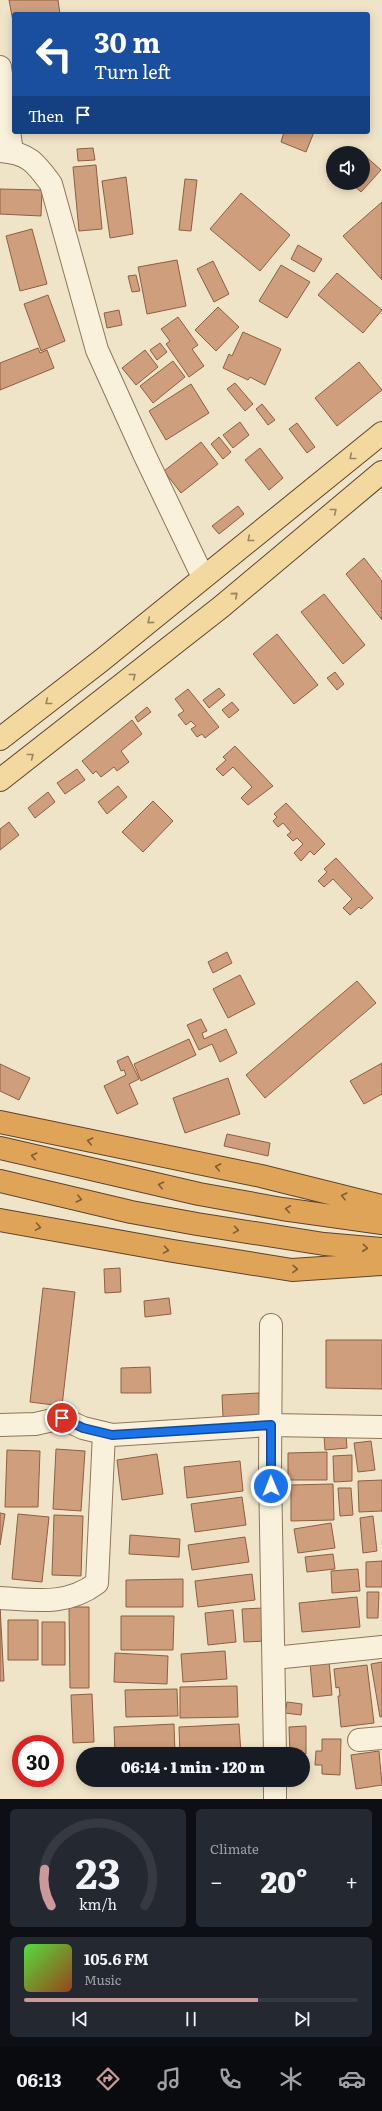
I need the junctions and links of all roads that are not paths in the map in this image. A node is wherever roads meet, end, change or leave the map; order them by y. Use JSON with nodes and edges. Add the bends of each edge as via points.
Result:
{"nodes":[{"id":1,"x":0,"y":66,"type":"edge"},
{"id":2,"x":6,"y":151,"type":"edge"},
{"id":3,"x":382,"y":433,"type":"edge"},
{"id":4,"x":382,"y":472,"type":"edge"},
{"id":5,"x":203,"y":577,"type":"junction"},
{"id":6,"x":0,"y":739,"type":"edge"},
{"id":7,"x":0,"y":780,"type":"edge"},
{"id":8,"x":0,"y":1122,"type":"edge"},
{"id":9,"x":0,"y":1148,"type":"edge"},
{"id":10,"x":0,"y":1181,"type":"edge"},
{"id":11,"x":382,"y":1206,"type":"edge"},
{"id":12,"x":0,"y":1220,"type":"edge"},
{"id":13,"x":382,"y":1223,"type":"edge"},
{"id":14,"x":382,"y":1249,"type":"edge"},
{"id":15,"x":382,"y":1264,"type":"edge"},
{"id":16,"x":271,"y":1325,"type":"dead end"},
{"id":17,"x":0,"y":1425,"type":"edge"},
{"id":18,"x":271,"y":1425,"type":"junction"},
{"id":19,"x":382,"y":1427,"type":"edge"},
{"id":20,"x":104,"y":1433,"type":"junction"},
{"id":21,"x":0,"y":1598,"type":"edge"},
{"id":22,"x":382,"y":1647,"type":"edge"},
{"id":23,"x":274,"y":1658,"type":"junction"},
{"id":24,"x":382,"y":1738,"type":"edge"},
{"id":25,"x":359,"y":1740,"type":"dead end"},
{"id":26,"x":275,"y":1747,"type":"edge"},
{"id":27,"x":275,"y":1787,"type":"edge"},
{"id":28,"x":276,"y":1799,"type":"edge"}],
"edges":[{"from":1,"to":2,"type":"street"},
{"from":2,"to":5,"type":"street","via":[[35,161],[51,184],[97,350]]},
{"from":3,"to":5,"type":"main road","one_way":true},
{"from":7,"to":4,"type":"main road","one_way":true,"via":[[221,607]]},
{"from":5,"to":6,"type":"main road","one_way":true},
{"from":11,"to":8,"type":"highway","one_way":true,"via":[[261,1176]]},
{"from":13,"to":9,"type":"highway","one_way":true,"via":[[199,1194]]},
{"from":10,"to":14,"type":"highway","one_way":true,"via":[[131,1212],[197,1224],[324,1244]]},
{"from":12,"to":15,"type":"highway","one_way":true,"via":[[292,1270]]},
{"from":16,"to":18,"type":"street"},
{"from":17,"to":20,"type":"street","via":[[35,1424],[62,1418],[83,1428]]},
{"from":18,"to":19,"type":"street"},
{"from":18,"to":20,"type":"street","via":[[112,1435]]},
{"from":18,"to":23,"type":"street"},
{"from":20,"to":21,"type":"street","via":[[97,1583],[85,1592],[65,1599]]},
{"from":22,"to":23,"type":"street"},
{"from":23,"to":26,"type":"street"},
{"from":24,"to":25,"type":"street"},
{"from":27,"to":28,"type":"street"}]}
